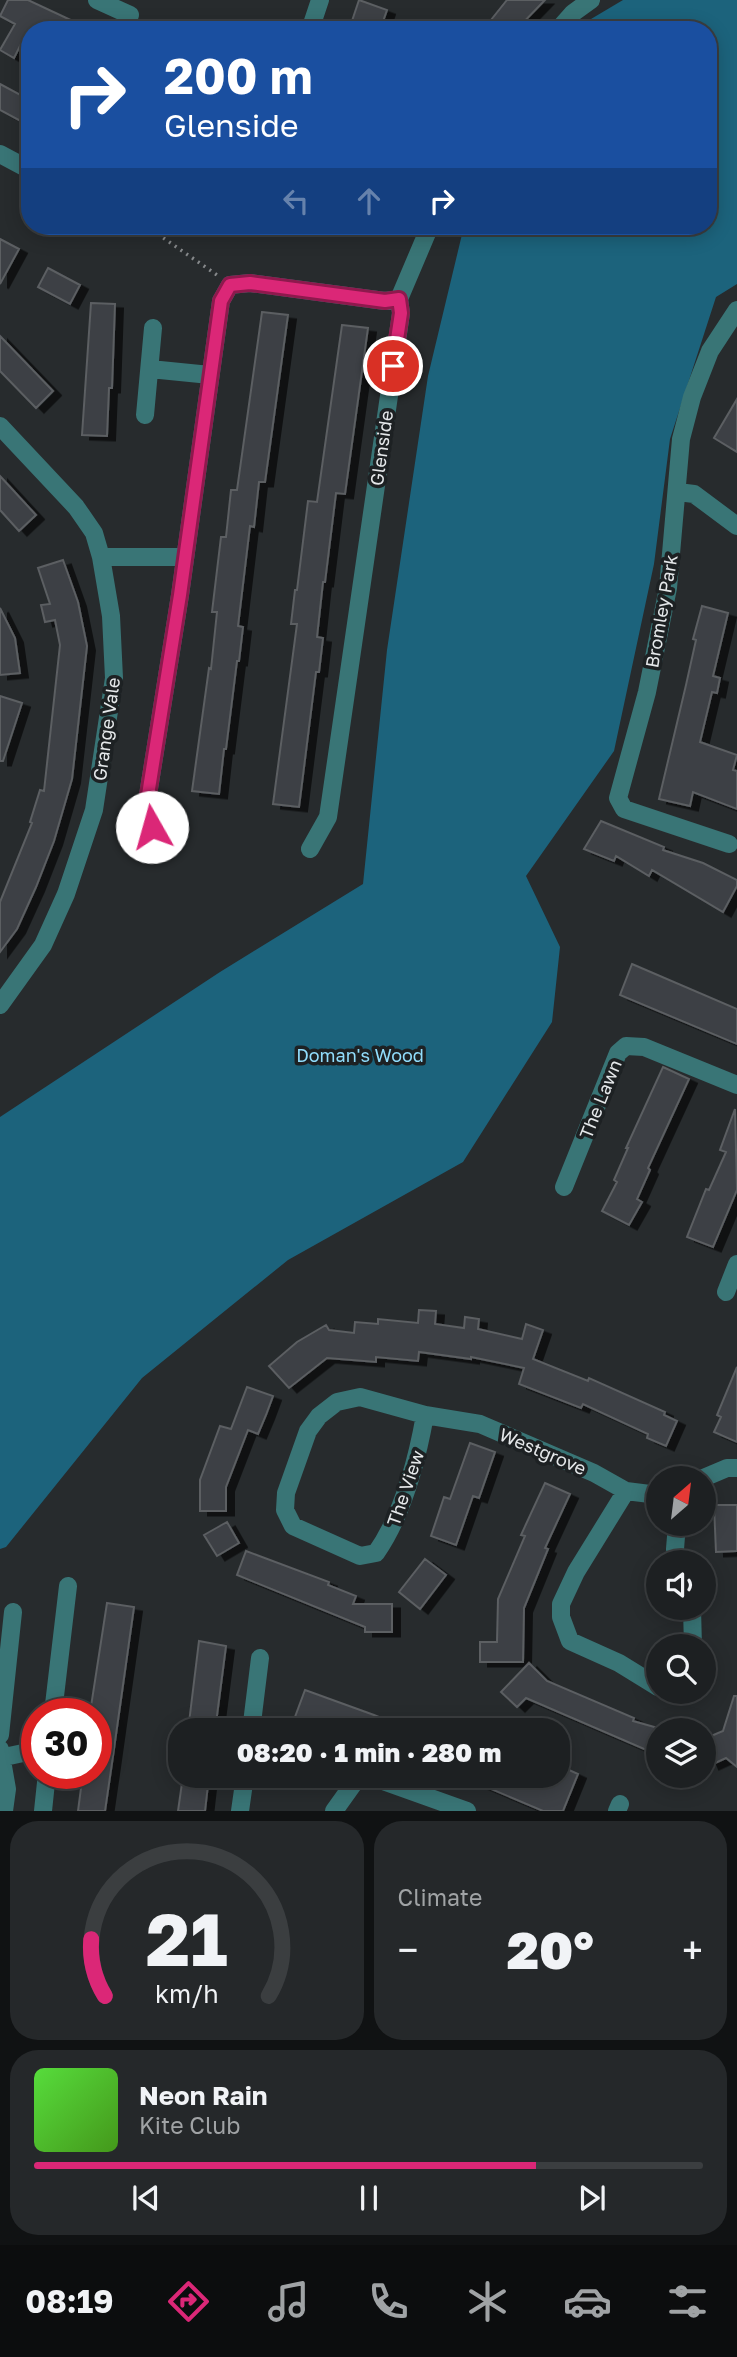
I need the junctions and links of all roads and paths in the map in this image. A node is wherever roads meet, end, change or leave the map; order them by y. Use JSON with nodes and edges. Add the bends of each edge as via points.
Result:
{"nodes":[{"id":1,"x":97,"y":0,"type":"edge"},
{"id":2,"x":320,"y":0,"type":"edge"},
{"id":3,"x":592,"y":0,"type":"edge"},
{"id":4,"x":130,"y":15,"type":"dead end"},
{"id":5,"x":313,"y":21,"type":"edge"},
{"id":6,"x":566,"y":21,"type":"edge"},
{"id":7,"x":0,"y":153,"type":"edge"},
{"id":8,"x":21,"y":165,"type":"edge"},
{"id":9,"x":159,"y":235,"type":"edge"},
{"id":10,"x":426,"y":235,"type":"edge"},
{"id":11,"x":230,"y":285,"type":"junction"},
{"id":12,"x":399,"y":299,"type":"junction"},
{"id":13,"x":737,"y":310,"type":"edge"},
{"id":14,"x":153,"y":328,"type":"dead end"},
{"id":15,"x":149,"y":369,"type":"junction"},
{"id":16,"x":210,"y":375,"type":"junction"},
{"id":17,"x":145,"y":415,"type":"dead end"},
{"id":18,"x":0,"y":426,"type":"edge"},
{"id":19,"x":678,"y":492,"type":"junction"},
{"id":20,"x":737,"y":526,"type":"edge"},
{"id":21,"x":102,"y":557,"type":"junction"},
{"id":22,"x":184,"y":557,"type":"junction"},
{"id":23,"x":152,"y":827,"type":"dead end"},
{"id":24,"x":729,"y":845,"type":"dead end"},
{"id":25,"x":310,"y":849,"type":"dead end"},
{"id":26,"x":0,"y":1005,"type":"edge"},
{"id":27,"x":737,"y":1085,"type":"edge"},
{"id":28,"x":564,"y":1186,"type":"dead end"},
{"id":29,"x":737,"y":1264,"type":"edge"},
{"id":30,"x":726,"y":1292,"type":"dead end"},
{"id":31,"x":425,"y":1415,"type":"junction"},
{"id":32,"x":737,"y":1468,"type":"edge"},
{"id":33,"x":716,"y":1473,"type":"edge"},
{"id":34,"x":626,"y":1490,"type":"junction"},
{"id":35,"x":646,"y":1492,"type":"edge"},
{"id":36,"x":68,"y":1586,"type":"dead end"},
{"id":37,"x":13,"y":1612,"type":"dead end"},
{"id":38,"x":260,"y":1658,"type":"dead end"},
{"id":39,"x":646,"y":1679,"type":"edge"},
{"id":40,"x":55,"y":1698,"type":"edge"},
{"id":41,"x":253,"y":1718,"type":"edge"},
{"id":42,"x":0,"y":1735,"type":"edge"},
{"id":43,"x":21,"y":1752,"type":"edge"},
{"id":44,"x":0,"y":1755,"type":"edge"},
{"id":45,"x":243,"y":1788,"type":"edge"},
{"id":46,"x":350,"y":1788,"type":"edge"},
{"id":47,"x":403,"y":1788,"type":"edge"},
{"id":48,"x":45,"y":1789,"type":"edge"},
{"id":49,"x":4,"y":1811,"type":"edge"},
{"id":50,"x":43,"y":1811,"type":"edge"},
{"id":51,"x":240,"y":1811,"type":"edge"},
{"id":52,"x":334,"y":1811,"type":"edge"},
{"id":53,"x":467,"y":1811,"type":"edge"}],
"edges":[{"from":1,"to":4,"type":"street"},
{"from":2,"to":5,"type":"street"},
{"from":3,"to":6,"type":"street"},
{"from":7,"to":8,"type":"street"},
{"from":9,"to":11,"type":"path"},
{"from":10,"to":12,"type":"street"},
{"from":11,"to":12,"type":"street","via":[[250,283]]},
{"from":11,"to":16,"type":"street","via":[[221,301]]},
{"from":12,"to":25,"type":"street","name":"Glenside","via":[[401,313],[328,817]]},
{"from":13,"to":19,"type":"street","name":"Bromley Park","via":[[710,351],[692,397],[681,439]]},
{"from":14,"to":15,"type":"street"},
{"from":15,"to":16,"type":"street"},
{"from":15,"to":17,"type":"street"},
{"from":16,"to":22,"type":"street"},
{"from":18,"to":21,"type":"street","name":"Grange Vale","via":[[76,507],[94,533]]},
{"from":19,"to":20,"type":"street","via":[[694,494]]},
{"from":19,"to":24,"type":"street","name":"Bromley Park","via":[[668,588],[647,692],[618,798],[624,809]]},
{"from":21,"to":22,"type":"street"},
{"from":21,"to":26,"type":"street","name":"Grange Vale","via":[[114,678],[94,810],[43,945]]},
{"from":22,"to":23,"type":"street","via":[[148,795]]},
{"from":27,"to":28,"type":"street","name":"The Lawn","via":[[643,1047],[626,1046],[618,1053]]},
{"from":29,"to":30,"type":"street"},
{"from":31,"to":31,"type":"street","name":"The View","via":[[360,1397],[337,1402],[319,1416],[308,1432],[286,1493],[285,1510],[293,1526],[360,1556],[376,1553],[391,1532]]},
{"from":31,"to":34,"type":"street","name":"Westgrove","via":[[480,1424]]},
{"from":32,"to":33,"type":"street"},
{"from":34,"to":35,"type":"street","name":"Westgrove"},
{"from":34,"to":39,"type":"street","via":[[576,1572],[561,1604],[561,1617],[570,1641]]},
{"from":36,"to":40,"type":"street"},
{"from":37,"to":42,"type":"street"},
{"from":38,"to":41,"type":"street"},
{"from":43,"to":44,"type":"street"},
{"from":44,"to":49,"type":"street","via":[[7,1789]]},
{"from":45,"to":51,"type":"street"},
{"from":46,"to":52,"type":"street"},
{"from":47,"to":53,"type":"street"},
{"from":48,"to":50,"type":"street"}]}
